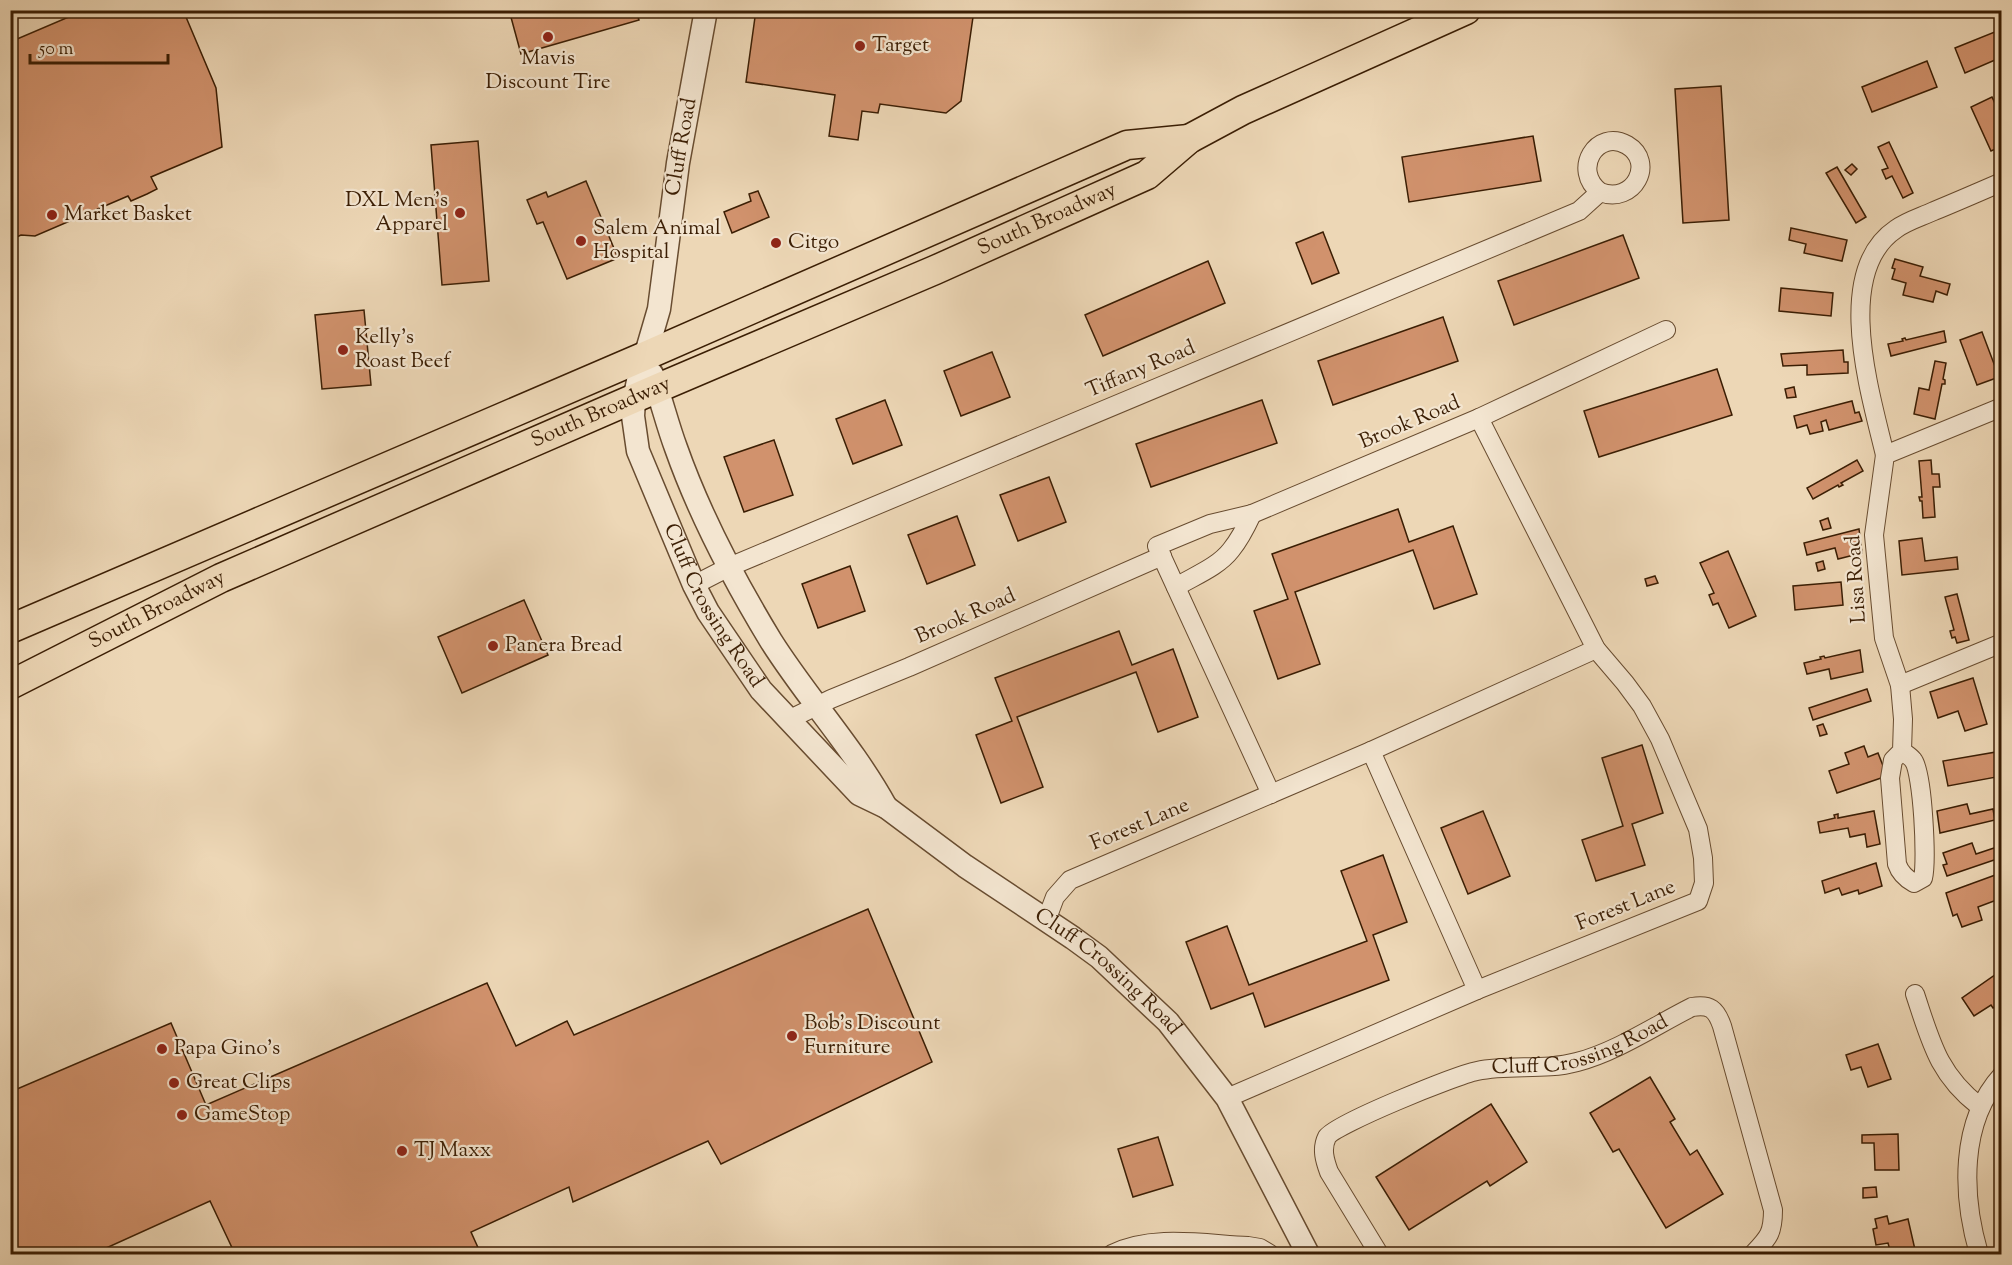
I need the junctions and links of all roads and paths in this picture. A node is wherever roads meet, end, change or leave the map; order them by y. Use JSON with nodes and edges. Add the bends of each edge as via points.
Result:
{"nodes":[{"id":1,"x":706,"y":10,"type":"edge"},
{"id":2,"x":1466,"y":10,"type":"edge"},
{"id":3,"x":1189,"y":139,"type":"junction"},
{"id":4,"x":2001,"y":182,"type":"edge"},
{"id":5,"x":1600,"y":192,"type":"dead end"},
{"id":6,"x":1666,"y":330,"type":"dead end"},
{"id":7,"x":645,"y":356,"type":"junction"},
{"id":8,"x":646,"y":394,"type":"junction"},
{"id":9,"x":2001,"y":407,"type":"edge"},
{"id":10,"x":1479,"y":418,"type":"junction"},
{"id":11,"x":1885,"y":456,"type":"junction"},
{"id":12,"x":1252,"y":514,"type":"junction"},
{"id":13,"x":1160,"y":551,"type":"junction"},
{"id":14,"x":729,"y":567,"type":"junction"},
{"id":15,"x":694,"y":585,"type":"junction"},
{"id":16,"x":1176,"y":587,"type":"junction"},
{"id":17,"x":10,"y":629,"type":"edge"},
{"id":18,"x":2001,"y":644,"type":"edge"},
{"id":19,"x":1596,"y":649,"type":"junction"},
{"id":20,"x":10,"y":685,"type":"edge"},
{"id":21,"x":1900,"y":686,"type":"junction"},
{"id":22,"x":817,"y":706,"type":"junction"},
{"id":23,"x":788,"y":720,"type":"junction"},
{"id":24,"x":1371,"y":751,"type":"junction"},
{"id":25,"x":1902,"y":751,"type":"junction"},
{"id":26,"x":1271,"y":794,"type":"junction"},
{"id":27,"x":886,"y":807,"type":"junction"},
{"id":28,"x":1046,"y":921,"type":"junction"},
{"id":29,"x":1477,"y":990,"type":"junction"},
{"id":30,"x":1915,"y":994,"type":"dead end"},
{"id":31,"x":2001,"y":1075,"type":"edge"},
{"id":32,"x":1227,"y":1098,"type":"junction"},
{"id":33,"x":1979,"y":1106,"type":"junction"},
{"id":34,"x":1112,"y":1254,"type":"edge"},
{"id":35,"x":1270,"y":1254,"type":"edge"},
{"id":36,"x":1308,"y":1254,"type":"edge"},
{"id":37,"x":1379,"y":1254,"type":"edge"},
{"id":38,"x":1753,"y":1254,"type":"edge"},
{"id":39,"x":1979,"y":1254,"type":"edge"}],
"edges":[{"from":1,"to":7,"type":"street","name":"Cluff Road","via":[[678,163],[659,309]]},
{"from":2,"to":3,"type":"main road","name":"South Broadway","via":[[1243,110]]},
{"from":3,"to":7,"type":"main road","name":"South Broadway","via":[[1126,145]]},
{"from":3,"to":8,"type":"main road","name":"South Broadway","via":[[1147,175]]},
{"from":4,"to":11,"type":"street","via":[[1895,229],[1874,252],[1861,300],[1861,322]]},
{"from":5,"to":14,"type":"street","name":"Tiffany Road","via":[[1579,211]]},
{"from":6,"to":10,"type":"street","name":"Brook Road"},
{"from":7,"to":8,"type":"street","name":"Cluff Crossing Road"},
{"from":7,"to":17,"type":"main road","name":"South Broadway"},
{"from":8,"to":14,"type":"street","name":"Cluff Crossing Road","via":[[676,448]]},
{"from":8,"to":15,"type":"street","name":"Cluff Crossing Road","via":[[634,431],[638,451]]},
{"from":8,"to":20,"type":"main road","name":"South Broadway","via":[[221,578]]},
{"from":9,"to":11,"type":"street"},
{"from":10,"to":12,"type":"street","name":"Brook Road"},
{"from":10,"to":19,"type":"street","name":"Forest Lane"},
{"from":11,"to":21,"type":"street","name":"Lisa Road","via":[[1874,535],[1884,638]]},
{"from":12,"to":13,"type":"street","name":"Brook Road","via":[[1209,524]]},
{"from":12,"to":16,"type":"street","via":[[1229,553]]},
{"from":13,"to":16,"type":"street"},
{"from":13,"to":22,"type":"street","name":"Brook Road"},
{"from":14,"to":15,"type":"street","name":"Tiffany Road"},
{"from":14,"to":22,"type":"street","name":"Cluff Crossing Road","via":[[773,644]]},
{"from":15,"to":23,"type":"street","name":"Cluff Crossing Road","via":[[761,690]]},
{"from":16,"to":26,"type":"street"},
{"from":18,"to":21,"type":"street"},
{"from":19,"to":24,"type":"street","name":"Forest Lane"},
{"from":19,"to":29,"type":"street","name":"Forest Lane","via":[[1642,706],[1698,829],[1704,883],[1698,901]]},
{"from":21,"to":25,"type":"street","name":"Lisa Road"},
{"from":22,"to":23,"type":"street","name":"Brook Road"},
{"from":22,"to":27,"type":"street","name":"Cluff Crossing Road"},
{"from":23,"to":27,"type":"street","name":"Cluff Crossing Road","via":[[859,794]]},
{"from":24,"to":26,"type":"street","name":"Forest Lane"},
{"from":24,"to":29,"type":"street"},
{"from":25,"to":25,"type":"street","name":"Lisa Road","via":[[1913,760],[1918,775],[1926,859],[1923,878],[1914,883],[1900,872],[1897,864],[1890,778],[1893,760]]},
{"from":26,"to":28,"type":"street","name":"Forest Lane","via":[[1070,880],[1055,897]]},
{"from":27,"to":28,"type":"street","name":"Cluff Crossing Road"},
{"from":28,"to":32,"type":"street","name":"Cluff Crossing Road","via":[[1099,957],[1137,992],[1182,1038]]},
{"from":29,"to":32,"type":"street","name":"Forest Lane"},
{"from":30,"to":33,"type":"street","via":[[1942,1066],[1953,1083]]},
{"from":31,"to":33,"type":"street"},
{"from":32,"to":36,"type":"street","name":"Cluff Crossing Road"},
{"from":33,"to":39,"type":"street","via":[[1968,1171],[1970,1211]]},
{"from":34,"to":35,"type":"street","via":[[1156,1243],[1248,1246]]},
{"from":37,"to":38,"type":"street","name":"Cluff Crossing Road","via":[[1329,1172],[1324,1159],[1328,1135],[1354,1120],[1475,1071],[1552,1067],[1603,1053],[1702,1005],[1718,1015],[1722,1026],[1773,1210],[1769,1237]]}]}
